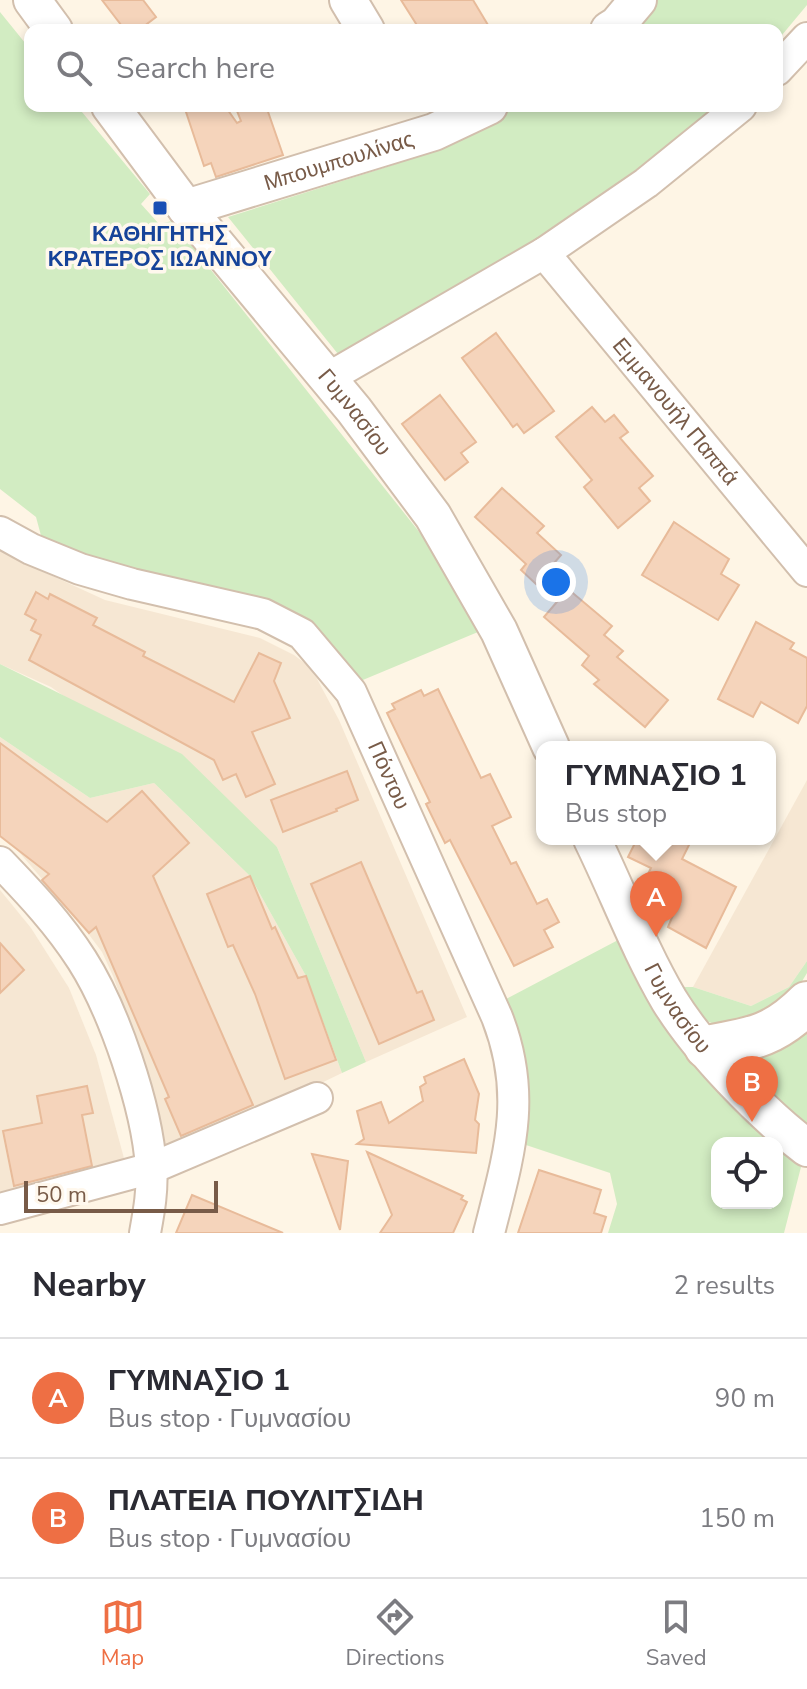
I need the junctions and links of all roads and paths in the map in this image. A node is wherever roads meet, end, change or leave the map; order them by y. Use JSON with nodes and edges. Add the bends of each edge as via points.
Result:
{"nodes":[{"id":1,"x":32,"y":0,"type":"edge"},
{"id":2,"x":348,"y":0,"type":"edge"},
{"id":3,"x":638,"y":0,"type":"edge"},
{"id":4,"x":50,"y":24,"type":"edge"},
{"id":5,"x":362,"y":24,"type":"edge"},
{"id":6,"x":618,"y":24,"type":"edge"},
{"id":7,"x":807,"y":38,"type":"edge"},
{"id":8,"x":783,"y":64,"type":"edge"},
{"id":9,"x":114,"y":112,"type":"edge"},
{"id":10,"x":459,"y":112,"type":"edge"},
{"id":11,"x":734,"y":112,"type":"edge"},
{"id":12,"x":425,"y":119,"type":"edge"},
{"id":13,"x":186,"y":208,"type":"junction"},
{"id":14,"x":544,"y":253,"type":"junction"},
{"id":15,"x":328,"y":378,"type":"junction"},
{"id":16,"x":0,"y":532,"type":"edge"},
{"id":17,"x":807,"y":571,"type":"edge"},
{"id":18,"x":548,"y":741,"type":"edge"},
{"id":19,"x":595,"y":845,"type":"edge"},
{"id":20,"x":0,"y":862,"type":"edge"},
{"id":21,"x":807,"y":1003,"type":"edge"},
{"id":22,"x":706,"y":1047,"type":"junction"},
{"id":23,"x":317,"y":1098,"type":"dead end"},
{"id":24,"x":807,"y":1148,"type":"edge"},
{"id":25,"x":152,"y":1168,"type":"junction"},
{"id":26,"x":0,"y":1209,"type":"edge"},
{"id":27,"x":145,"y":1233,"type":"edge"},
{"id":28,"x":489,"y":1233,"type":"edge"}],
"edges":[{"from":1,"to":4,"type":"street"},
{"from":2,"to":5,"type":"street"},
{"from":3,"to":6,"type":"street"},
{"from":7,"to":8,"type":"street"},
{"from":9,"to":13,"type":"street","name":"Γυμνασίου"},
{"from":10,"to":12,"type":"street","name":"Μπουμπουλίνας"},
{"from":11,"to":14,"type":"street","via":[[646,183]]},
{"from":12,"to":13,"type":"street","name":"Μπουμπουλίνας"},
{"from":13,"to":15,"type":"street","name":"Γυμνασίου"},
{"from":14,"to":15,"type":"street"},
{"from":14,"to":17,"type":"street","name":"Εμμανουήλ Παππά"},
{"from":15,"to":18,"type":"street","name":"Γυμνασίου","via":[[461,561]]},
{"from":16,"to":28,"type":"street","name":"Πόντου","via":[[80,569],[283,623],[302,634],[351,692],[509,1049],[514,1121]]},
{"from":19,"to":22,"type":"street","name":"Γυμνασίου","via":[[663,989]]},
{"from":20,"to":25,"type":"street","via":[[60,929],[93,979],[130,1071]]},
{"from":21,"to":22,"type":"main road","via":[[776,1030]]},
{"from":22,"to":24,"type":"street","name":"Γυμνασίου"},
{"from":23,"to":25,"type":"street"},
{"from":25,"to":26,"type":"street"},
{"from":25,"to":27,"type":"street"}]}
